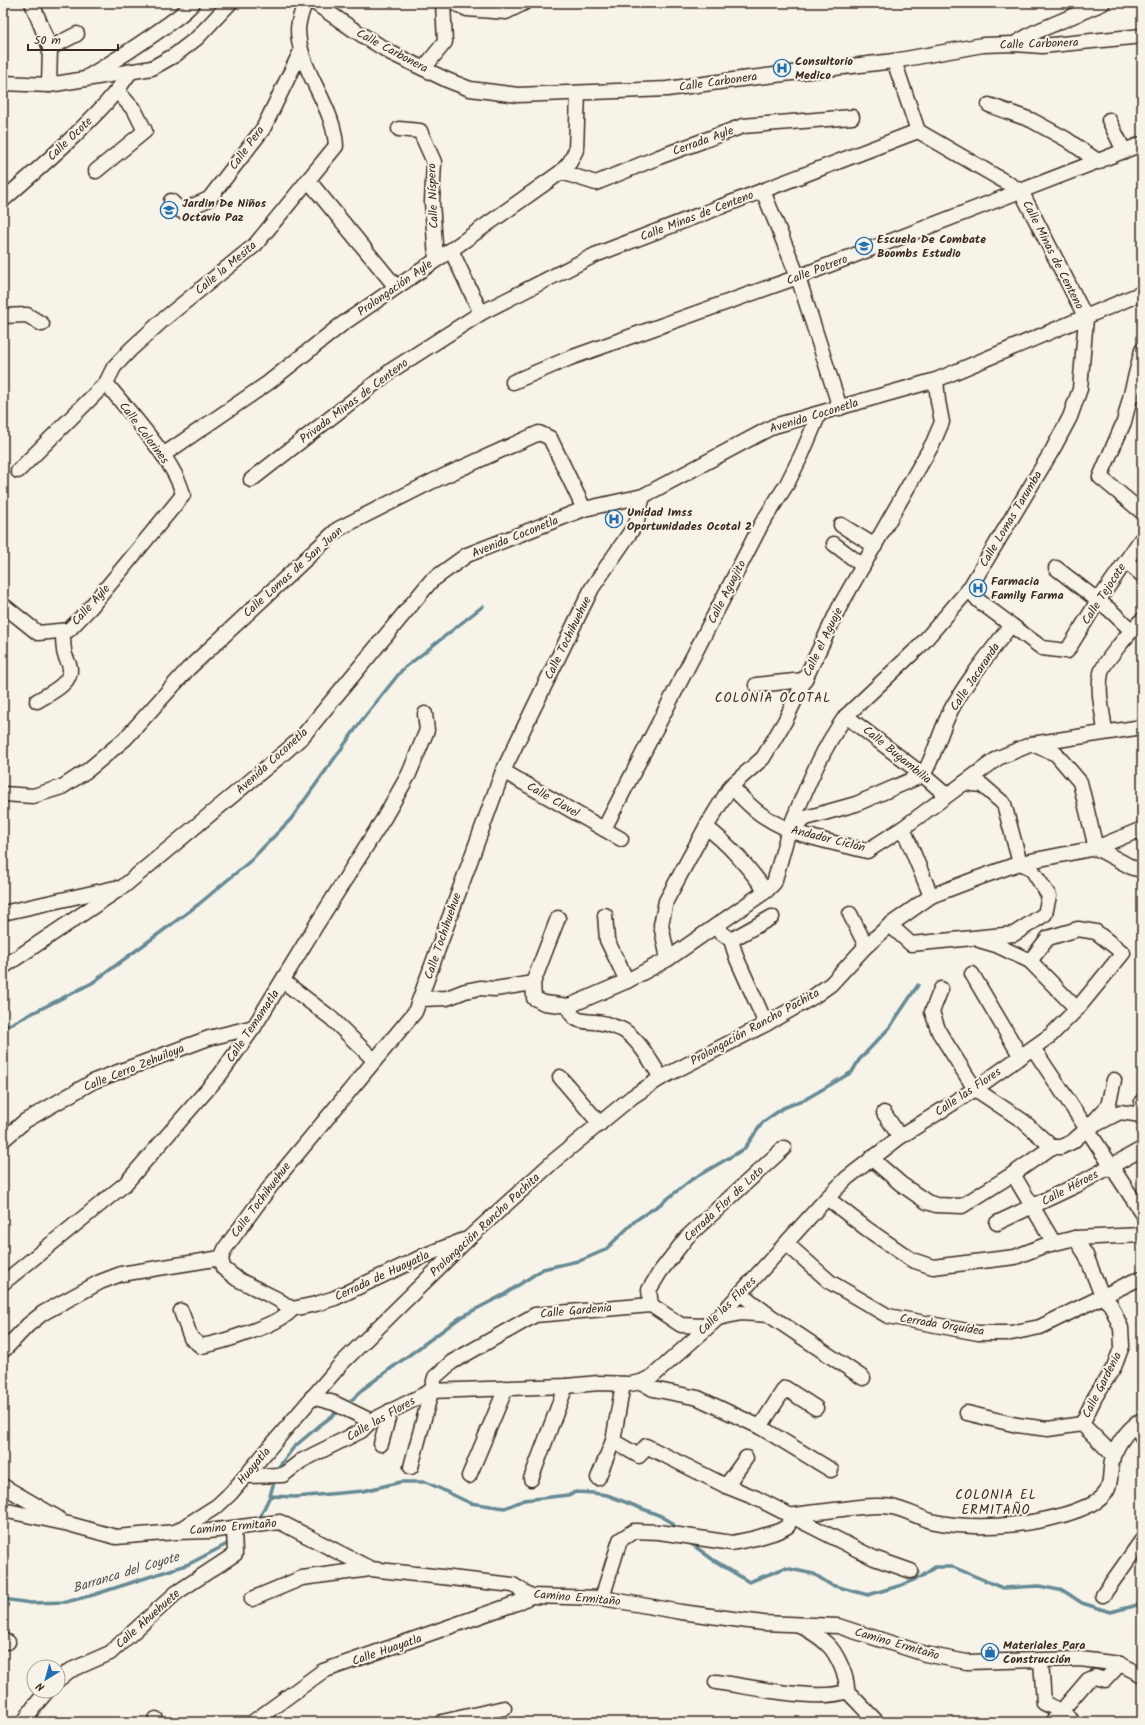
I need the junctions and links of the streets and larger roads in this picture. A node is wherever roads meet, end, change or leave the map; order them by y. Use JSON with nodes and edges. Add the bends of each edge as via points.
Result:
{"nodes":[{"id":1,"x":32,"y":3,"type":"edge"},
{"id":2,"x":193,"y":3,"type":"edge"},
{"id":3,"x":230,"y":3,"type":"edge"},
{"id":4,"x":306,"y":3,"type":"edge"},
{"id":5,"x":315,"y":3,"type":"edge"},
{"id":6,"x":443,"y":3,"type":"edge"},
{"id":7,"x":454,"y":3,"type":"edge"},
{"id":8,"x":524,"y":3,"type":"edge"},
{"id":9,"x":1103,"y":3,"type":"edge"},
{"id":10,"x":76,"y":34,"type":"dead end"},
{"id":11,"x":1142,"y":36,"type":"edge"},
{"id":12,"x":1014,"y":44,"type":"junction"},
{"id":13,"x":50,"y":48,"type":"junction"},
{"id":14,"x":301,"y":51,"type":"junction"},
{"id":15,"x":894,"y":61,"type":"junction"},
{"id":16,"x":424,"y":68,"type":"junction"},
{"id":17,"x":131,"y":72,"type":"junction"},
{"id":18,"x":81,"y":81,"type":"junction"},
{"id":19,"x":3,"y":83,"type":"edge"},
{"id":20,"x":50,"y":85,"type":"junction"},
{"id":21,"x":118,"y":92,"type":"junction"},
{"id":22,"x":578,"y":93,"type":"junction"},
{"id":23,"x":989,"y":105,"type":"dead end"},
{"id":24,"x":852,"y":117,"type":"dead end"},
{"id":25,"x":1109,"y":120,"type":"dead end"},
{"id":26,"x":399,"y":128,"type":"dead end"},
{"id":27,"x":918,"y":131,"type":"junction"},
{"id":28,"x":1142,"y":144,"type":"edge"},
{"id":29,"x":1124,"y":151,"type":"junction"},
{"id":30,"x":1098,"y":162,"type":"junction"},
{"id":31,"x":96,"y":171,"type":"dead end"},
{"id":32,"x":561,"y":172,"type":"junction"},
{"id":33,"x":308,"y":180,"type":"junction"},
{"id":34,"x":763,"y":191,"type":"junction"},
{"id":35,"x":1021,"y":191,"type":"junction"},
{"id":36,"x":3,"y":200,"type":"edge"},
{"id":37,"x":170,"y":201,"type":"dead end"},
{"id":38,"x":451,"y":250,"type":"junction"},
{"id":39,"x":436,"y":259,"type":"junction"},
{"id":40,"x":798,"y":277,"type":"junction"},
{"id":41,"x":396,"y":287,"type":"junction"},
{"id":42,"x":1142,"y":293,"type":"edge"},
{"id":43,"x":481,"y":313,"type":"junction"},
{"id":44,"x":3,"y":316,"type":"edge"},
{"id":45,"x":1086,"y":318,"type":"junction"},
{"id":46,"x":42,"y":324,"type":"dead end"},
{"id":47,"x":1142,"y":350,"type":"edge"},
{"id":48,"x":936,"y":380,"type":"junction"},
{"id":49,"x":513,"y":382,"type":"dead end"},
{"id":50,"x":106,"y":383,"type":"junction"},
{"id":51,"x":840,"y":408,"type":"junction"},
{"id":52,"x":819,"y":414,"type":"junction"},
{"id":53,"x":163,"y":455,"type":"junction"},
{"id":54,"x":18,"y":471,"type":"dead end"},
{"id":55,"x":252,"y":480,"type":"dead end"},
{"id":56,"x":180,"y":484,"type":"joint"},
{"id":57,"x":642,"y":496,"type":"junction"},
{"id":58,"x":584,"y":509,"type":"junction"},
{"id":59,"x":1142,"y":512,"type":"edge"},
{"id":60,"x":841,"y":525,"type":"dead end"},
{"id":61,"x":1142,"y":538,"type":"edge"},
{"id":62,"x":834,"y":544,"type":"dead end"},
{"id":63,"x":875,"y":546,"type":"junction"},
{"id":64,"x":1126,"y":561,"type":"junction"},
{"id":65,"x":864,"y":566,"type":"junction"},
{"id":66,"x":1056,"y":568,"type":"dead end"},
{"id":67,"x":1142,"y":575,"type":"edge"},
{"id":68,"x":969,"y":590,"type":"junction"},
{"id":69,"x":1098,"y":601,"type":"junction"},
{"id":70,"x":3,"y":605,"type":"edge"},
{"id":71,"x":1142,"y":620,"type":"edge"},
{"id":72,"x":1011,"y":625,"type":"junction"},
{"id":73,"x":1131,"y":630,"type":"junction"},
{"id":74,"x":63,"y":631,"type":"junction"},
{"id":75,"x":804,"y":680,"type":"junction"},
{"id":76,"x":756,"y":685,"type":"dead end"},
{"id":77,"x":37,"y":701,"type":"dead end"},
{"id":78,"x":425,"y":714,"type":"dead end"},
{"id":79,"x":846,"y":716,"type":"junction"},
{"id":80,"x":1142,"y":727,"type":"edge"},
{"id":81,"x":1105,"y":731,"type":"junction"},
{"id":82,"x":1032,"y":744,"type":"junction"},
{"id":83,"x":503,"y":771,"type":"junction"},
{"id":84,"x":923,"y":775,"type":"junction"},
{"id":85,"x":964,"y":783,"type":"junction"},
{"id":86,"x":731,"y":786,"type":"junction"},
{"id":87,"x":3,"y":794,"type":"edge"},
{"id":88,"x":946,"y":796,"type":"junction"},
{"id":89,"x":706,"y":827,"type":"junction"},
{"id":90,"x":903,"y":828,"type":"junction"},
{"id":91,"x":604,"y":829,"type":"junction"},
{"id":92,"x":1142,"y":829,"type":"edge"},
{"id":93,"x":789,"y":830,"type":"junction"},
{"id":94,"x":621,"y":839,"type":"dead end"},
{"id":95,"x":1096,"y":848,"type":"junction"},
{"id":96,"x":1020,"y":863,"type":"junction"},
{"id":97,"x":1142,"y":870,"type":"edge"},
{"id":98,"x":124,"y":886,"type":"junction"},
{"id":99,"x":766,"y":891,"type":"junction"},
{"id":100,"x":931,"y":896,"type":"junction"},
{"id":101,"x":3,"y":913,"type":"edge"},
{"id":102,"x":850,"y":914,"type":"dead end"},
{"id":103,"x":605,"y":915,"type":"dead end"},
{"id":104,"x":772,"y":917,"type":"dead end"},
{"id":105,"x":558,"y":918,"type":"dead end"},
{"id":106,"x":890,"y":925,"type":"junction"},
{"id":107,"x":715,"y":928,"type":"junction"},
{"id":108,"x":971,"y":937,"type":"junction"},
{"id":109,"x":731,"y":940,"type":"junction"},
{"id":110,"x":866,"y":946,"type":"junction"},
{"id":111,"x":668,"y":959,"type":"junction"},
{"id":112,"x":1030,"y":961,"type":"junction"},
{"id":113,"x":3,"y":967,"type":"edge"},
{"id":114,"x":972,"y":974,"type":"dead end"},
{"id":115,"x":283,"y":981,"type":"junction"},
{"id":116,"x":627,"y":981,"type":"junction"},
{"id":117,"x":533,"y":983,"type":"junction"},
{"id":118,"x":941,"y":989,"type":"dead end"},
{"id":119,"x":421,"y":999,"type":"junction"},
{"id":120,"x":569,"y":1006,"type":"junction"},
{"id":121,"x":1077,"y":1009,"type":"junction"},
{"id":122,"x":766,"y":1024,"type":"junction"},
{"id":123,"x":254,"y":1027,"type":"junction"},
{"id":124,"x":1033,"y":1048,"type":"junction"},
{"id":125,"x":1021,"y":1056,"type":"junction"},
{"id":126,"x":374,"y":1060,"type":"junction"},
{"id":127,"x":560,"y":1077,"type":"dead end"},
{"id":128,"x":661,"y":1078,"type":"junction"},
{"id":129,"x":1114,"y":1080,"type":"dead end"},
{"id":130,"x":975,"y":1089,"type":"junction"},
{"id":131,"x":1142,"y":1112,"type":"edge"},
{"id":132,"x":884,"y":1113,"type":"dead end"},
{"id":133,"x":600,"y":1124,"type":"junction"},
{"id":134,"x":1087,"y":1128,"type":"junction"},
{"id":135,"x":900,"y":1137,"type":"junction"},
{"id":136,"x":3,"y":1140,"type":"edge"},
{"id":137,"x":1052,"y":1147,"type":"junction"},
{"id":138,"x":784,"y":1148,"type":"dead end"},
{"id":139,"x":1142,"y":1149,"type":"edge"},
{"id":140,"x":871,"y":1158,"type":"junction"},
{"id":141,"x":1112,"y":1165,"type":"junction"},
{"id":142,"x":1013,"y":1174,"type":"junction"},
{"id":143,"x":827,"y":1198,"type":"junction"},
{"id":144,"x":1033,"y":1208,"type":"junction"},
{"id":145,"x":1142,"y":1213,"type":"edge"},
{"id":146,"x":997,"y":1223,"type":"dead end"},
{"id":147,"x":1142,"y":1235,"type":"edge"},
{"id":148,"x":470,"y":1237,"type":"junction"},
{"id":149,"x":1075,"y":1238,"type":"junction"},
{"id":150,"x":1054,"y":1243,"type":"junction"},
{"id":151,"x":786,"y":1244,"type":"junction"},
{"id":152,"x":221,"y":1258,"type":"junction"},
{"id":153,"x":1142,"y":1279,"type":"edge"},
{"id":154,"x":3,"y":1283,"type":"edge"},
{"id":155,"x":741,"y":1294,"type":"junction"},
{"id":156,"x":1102,"y":1296,"type":"junction"},
{"id":157,"x":651,"y":1305,"type":"junction"},
{"id":158,"x":292,"y":1309,"type":"junction"},
{"id":159,"x":181,"y":1311,"type":"dead end"},
{"id":160,"x":769,"y":1315,"type":"junction"},
{"id":161,"x":718,"y":1318,"type":"junction"},
{"id":162,"x":5,"y":1349,"type":"dead end"},
{"id":163,"x":863,"y":1378,"type":"dead end"},
{"id":164,"x":641,"y":1382,"type":"junction"},
{"id":165,"x":623,"y":1384,"type":"junction"},
{"id":166,"x":566,"y":1386,"type":"junction"},
{"id":167,"x":506,"y":1388,"type":"junction"},
{"id":168,"x":431,"y":1391,"type":"junction"},
{"id":169,"x":316,"y":1392,"type":"junction"},
{"id":170,"x":816,"y":1408,"type":"dead end"},
{"id":171,"x":390,"y":1411,"type":"junction"},
{"id":172,"x":967,"y":1412,"type":"dead end"},
{"id":173,"x":371,"y":1421,"type":"junction"},
{"id":174,"x":1139,"y":1422,"type":"edge"},
{"id":175,"x":1082,"y":1424,"type":"junction"},
{"id":176,"x":760,"y":1428,"type":"junction"},
{"id":177,"x":1142,"y":1437,"type":"edge"},
{"id":178,"x":613,"y":1441,"type":"junction"},
{"id":179,"x":381,"y":1444,"type":"dead end"},
{"id":180,"x":1113,"y":1455,"type":"junction"},
{"id":181,"x":746,"y":1458,"type":"dead end"},
{"id":182,"x":411,"y":1467,"type":"dead end"},
{"id":183,"x":831,"y":1470,"type":"dead end"},
{"id":184,"x":246,"y":1476,"type":"junction"},
{"id":185,"x":469,"y":1476,"type":"dead end"},
{"id":186,"x":598,"y":1478,"type":"dead end"},
{"id":187,"x":531,"y":1479,"type":"dead end"},
{"id":188,"x":3,"y":1486,"type":"edge"},
{"id":189,"x":726,"y":1486,"type":"junction"},
{"id":190,"x":3,"y":1510,"type":"edge"},
{"id":191,"x":790,"y":1516,"type":"junction"},
{"id":192,"x":69,"y":1524,"type":"junction"},
{"id":193,"x":234,"y":1529,"type":"junction"},
{"id":194,"x":176,"y":1532,"type":"junction"},
{"id":195,"x":1142,"y":1540,"type":"edge"},
{"id":196,"x":371,"y":1569,"type":"junction"},
{"id":197,"x":911,"y":1571,"type":"dead end"},
{"id":198,"x":1103,"y":1595,"type":"dead end"},
{"id":199,"x":531,"y":1596,"type":"junction"},
{"id":200,"x":602,"y":1598,"type":"junction"},
{"id":201,"x":252,"y":1599,"type":"dead end"},
{"id":202,"x":801,"y":1625,"type":"junction"},
{"id":203,"x":1041,"y":1661,"type":"junction"},
{"id":204,"x":1120,"y":1664,"type":"junction"},
{"id":205,"x":66,"y":1674,"type":"edge"},
{"id":206,"x":1142,"y":1675,"type":"edge"},
{"id":207,"x":716,"y":1682,"type":"dead end"},
{"id":208,"x":847,"y":1691,"type":"junction"},
{"id":209,"x":41,"y":1699,"type":"edge"},
{"id":210,"x":504,"y":1708,"type":"dead end"},
{"id":211,"x":1061,"y":1711,"type":"junction"},
{"id":212,"x":24,"y":1722,"type":"edge"},
{"id":213,"x":253,"y":1722,"type":"edge"},
{"id":214,"x":442,"y":1722,"type":"edge"},
{"id":215,"x":877,"y":1722,"type":"edge"},
{"id":216,"x":1052,"y":1722,"type":"edge"},
{"id":217,"x":1074,"y":1722,"type":"edge"}],
"edges":[{"from":1,"to":13,"type":"street"},
{"from":2,"to":18,"type":"street","via":[[127,53]]},
{"from":3,"to":17,"type":"street","via":[[197,38],[174,55],[152,68]]},
{"from":4,"to":14,"type":"street","name":"Calle la Mesita","via":[[298,29]]},
{"from":5,"to":16,"type":"street","name":"Calle Carbonera","via":[[351,28]]},
{"from":6,"to":16,"type":"street","via":[[445,42]]},
{"from":7,"to":8,"type":"street","via":[[467,9],[506,12]]},
{"from":9,"to":12,"type":"street"},
{"from":10,"to":13,"type":"street"},
{"from":11,"to":12,"type":"street","name":"Calle Carbonera","via":[[1050,45]]},
{"from":12,"to":15,"type":"street","name":"Calle Carbonera","via":[[983,46]]},
{"from":13,"to":20,"type":"street"},
{"from":14,"to":33,"type":"street","name":"Calle la Mesita","via":[[327,113],[336,146]]},
{"from":14,"to":37,"type":"street","name":"Calle Pera","via":[[263,129],[209,198],[181,211]]},
{"from":15,"to":22,"type":"street","name":"Calle Carbonera","via":[[667,89]]},
{"from":15,"to":27,"type":"street"},
{"from":16,"to":22,"type":"street","name":"Calle Carbonera","via":[[470,89],[518,95]]},
{"from":17,"to":18,"type":"street"},
{"from":17,"to":21,"type":"street","name":"Calle Ocote"},
{"from":18,"to":20,"type":"street"},
{"from":19,"to":20,"type":"street"},
{"from":21,"to":31,"type":"street","via":[[135,111],[145,131]]},
{"from":21,"to":36,"type":"street","name":"Calle Ocote","via":[[29,179]]},
{"from":22,"to":32,"type":"street","name":"Prolongación Ayle","via":[[576,150]]},
{"from":23,"to":30,"type":"street","via":[[1031,120],[1066,139]]},
{"from":24,"to":32,"type":"street","name":"Cerrada Ayle","via":[[743,126],[596,183]]},
{"from":25,"to":29,"type":"street"},
{"from":26,"to":39,"type":"street","name":"Calle Níspero","via":[[420,131],[434,162],[432,202]]},
{"from":27,"to":34,"type":"street","name":"Calle Minas de Centeno"},
{"from":27,"to":35,"type":"street","name":"Calle Minas de Centeno"},
{"from":28,"to":29,"type":"street","name":"Calle Potrero"},
{"from":29,"to":30,"type":"street","name":"Calle Potrero"},
{"from":30,"to":35,"type":"street","name":"Calle Potrero"},
{"from":32,"to":38,"type":"street","name":"Prolongación Ayle"},
{"from":33,"to":41,"type":"street"},
{"from":33,"to":50,"type":"street","name":"Calle la Mesita","via":[[255,245],[131,349],[114,367]]},
{"from":34,"to":40,"type":"street"},
{"from":34,"to":43,"type":"street","name":"Calle Minas de Centeno","via":[[595,255]]},
{"from":35,"to":40,"type":"street","name":"Calle Potrero"},
{"from":35,"to":45,"type":"street","name":"Calle Minas de Centeno"},
{"from":38,"to":39,"type":"street","name":"Prolongación Ayle"},
{"from":38,"to":43,"type":"street"},
{"from":39,"to":41,"type":"street","name":"Prolongación Ayle"},
{"from":40,"to":49,"type":"street","name":"Calle Potrero","via":[[570,358]]},
{"from":40,"to":51,"type":"street"},
{"from":41,"to":53,"type":"street","name":"Prolongación Ayle","via":[[341,325],[268,383]]},
{"from":42,"to":45,"type":"street","name":"Avenida Coconetla"},
{"from":43,"to":55,"type":"street","name":"Privada Minas de Centeno","via":[[392,370]]},
{"from":44,"to":46,"type":"street","via":[[27,315]]},
{"from":45,"to":48,"type":"street","name":"Avenida Coconetla"},
{"from":45,"to":68,"type":"street","name":"Calle Lomas Tarumba","via":[[1080,389],[1070,416]]},
{"from":47,"to":59,"type":"street","via":[[1124,422],[1100,477]]},
{"from":48,"to":51,"type":"street","name":"Avenida Coconetla"},
{"from":48,"to":63,"type":"street","name":"Calle el Aguaje","via":[[942,422],[934,443]]},
{"from":50,"to":53,"type":"street","name":"Calle Colorines"},
{"from":50,"to":54,"type":"street","name":"Calle la Mesita"},
{"from":51,"to":52,"type":"street","name":"Avenida Coconetla"},
{"from":52,"to":57,"type":"street","name":"Avenida Coconetla","via":[[774,426]]},
{"from":52,"to":91,"type":"street","name":"Calle Aguajito","via":[[787,484],[762,523]]},
{"from":53,"to":56,"type":"street","name":"Calle Colorines"},
{"from":56,"to":74,"type":"street","name":"Calle Ayle","via":[[183,494],[90,608],[69,630]]},
{"from":57,"to":58,"type":"street","name":"Avenida Coconetla"},
{"from":57,"to":83,"type":"street","name":"Calle Tochihuehue","via":[[636,524],[592,588]]},
{"from":58,"to":87,"type":"street","name":"Calle Lomas de San Juan","via":[[550,438],[539,433],[433,481],[338,528],[188,669],[125,739],[88,770],[62,787],[33,796]]},
{"from":58,"to":98,"type":"street","name":"Avenida Coconetla","via":[[467,555],[431,581],[302,737]]},
{"from":60,"to":63,"type":"street"},
{"from":61,"to":64,"type":"street","name":"Calle Tejocote"},
{"from":62,"to":65,"type":"street"},
{"from":63,"to":65,"type":"street","name":"Calle el Aguaje"},
{"from":64,"to":67,"type":"street"},
{"from":64,"to":69,"type":"street","name":"Calle Tejocote"},
{"from":65,"to":75,"type":"street","name":"Calle el Aguaje","via":[[840,606]]},
{"from":66,"to":69,"type":"street"},
{"from":68,"to":72,"type":"street","via":[[979,601]]},
{"from":68,"to":79,"type":"street","name":"Calle Lomas Tarumba","via":[[920,646]]},
{"from":69,"to":72,"type":"street","name":"Calle Tejocote","via":[[1067,651],[1042,648]]},
{"from":69,"to":73,"type":"street"},
{"from":70,"to":74,"type":"street","name":"Calle Ayle","via":[[38,633]]},
{"from":71,"to":73,"type":"street"},
{"from":72,"to":84,"type":"street","name":"Calle Jacaranda","via":[[951,711]]},
{"from":73,"to":81,"type":"street","via":[[1101,671],[1100,690]]},
{"from":74,"to":77,"type":"street","via":[[64,651],[70,668],[68,677],[54,691]]},
{"from":75,"to":76,"type":"street"},
{"from":75,"to":86,"type":"street","name":"Calle el Aguaje","via":[[762,758]]},
{"from":78,"to":115,"type":"street","name":"Calle Temamatla","via":[[427,730],[410,774]]},
{"from":79,"to":84,"type":"street","name":"Calle Bugambilia"},
{"from":79,"to":93,"type":"street","name":"Calle Lomas Tarumba","via":[[822,754]]},
{"from":80,"to":81,"type":"street","name":"Andador Ciclón"},
{"from":81,"to":82,"type":"street","name":"Andador Ciclón"},
{"from":82,"to":85,"type":"street","name":"Andador Ciclón","via":[[998,758]]},
{"from":82,"to":95,"type":"street","via":[[1056,754],[1080,782]]},
{"from":83,"to":91,"type":"street","name":"Calle Clavel"},
{"from":83,"to":119,"type":"street","name":"Calle Tochihuehue"},
{"from":84,"to":88,"type":"street","name":"Calle Bugambilia"},
{"from":84,"to":93,"type":"street","via":[[856,804],[806,818]]},
{"from":85,"to":88,"type":"street","name":"Andador Ciclón"},
{"from":85,"to":96,"type":"street","via":[[982,785],[1004,804]]},
{"from":86,"to":89,"type":"street","name":"Calle el Aguaje"},
{"from":86,"to":93,"type":"street","name":"Andador Ciclón","via":[[766,818]]},
{"from":88,"to":90,"type":"street","name":"Andador Ciclón"},
{"from":89,"to":99,"type":"street","via":[[748,866]]},
{"from":89,"to":111,"type":"street","name":"Calle el Aguaje","via":[[666,901],[662,925]]},
{"from":90,"to":93,"type":"street","name":"Andador Ciclón","via":[[867,851]]},
{"from":90,"to":100,"type":"street"},
{"from":91,"to":94,"type":"street","name":"Calle Clavel"},
{"from":92,"to":95,"type":"street","name":"Prolongación Rancho Pachita"},
{"from":93,"to":99,"type":"street","via":[[774,883]]},
{"from":95,"to":96,"type":"street","name":"Prolongación Rancho Pachita"},
{"from":95,"to":97,"type":"street","via":[[1133,868]]},
{"from":96,"to":100,"type":"street","name":"Prolongación Rancho Pachita"},
{"from":96,"to":108,"type":"street","via":[[1031,868],[1049,896],[1046,914],[1014,934]]},
{"from":98,"to":101,"type":"street"},
{"from":98,"to":113,"type":"street","name":"Avenida Coconetla"},
{"from":99,"to":107,"type":"street"},
{"from":100,"to":106,"type":"street","name":"Prolongación Rancho Pachita"},
{"from":102,"to":110,"type":"street"},
{"from":103,"to":116,"type":"street","via":[[607,940]]},
{"from":104,"to":109,"type":"street"},
{"from":105,"to":117,"type":"street"},
{"from":106,"to":108,"type":"street","via":[[911,944]]},
{"from":106,"to":110,"type":"street","name":"Prolongación Rancho Pachita"},
{"from":107,"to":109,"type":"street"},
{"from":107,"to":111,"type":"street"},
{"from":108,"to":112,"type":"street","via":[[996,945]]},
{"from":109,"to":122,"type":"street"},
{"from":110,"to":122,"type":"street","name":"Prolongación Rancho Pachita","via":[[831,984]]},
{"from":111,"to":116,"type":"street"},
{"from":112,"to":121,"type":"street"},
{"from":112,"to":121,"type":"street","name":"Calle las Flores","via":[[1048,938],[1078,929],[1096,932],[1123,953]]},
{"from":114,"to":125,"type":"street"},
{"from":115,"to":123,"type":"street","name":"Calle Temamatla"},
{"from":115,"to":126,"type":"street","via":[[331,1018]]},
{"from":116,"to":120,"type":"street"},
{"from":117,"to":119,"type":"street","via":[[495,989],[480,988],[447,998]]},
{"from":117,"to":120,"type":"street","via":[[534,998],[544,1003]]},
{"from":118,"to":130,"type":"street","via":[[932,1012],[939,1032]]},
{"from":119,"to":126,"type":"street","name":"Calle Tochihuehue","via":[[415,1012]]},
{"from":120,"to":128,"type":"street","via":[[570,1014],[577,1020],[604,1023],[626,1031]]},
{"from":121,"to":124,"type":"street","name":"Calle las Flores","via":[[1051,1035]]},
{"from":122,"to":128,"type":"street","name":"Prolongación Rancho Pachita"},
{"from":123,"to":136,"type":"street","name":"Calle Cerro Zehuiloya","via":[[209,1038],[94,1082],[25,1121]]},
{"from":123,"to":154,"type":"street","name":"Calle Temamatla","via":[[220,1076],[125,1184]]},
{"from":124,"to":125,"type":"street","name":"Calle las Flores"},
{"from":124,"to":134,"type":"street"},
{"from":125,"to":130,"type":"street","name":"Calle las Flores"},
{"from":126,"to":152,"type":"street","name":"Calle Tochihuehue","via":[[273,1183],[226,1247]]},
{"from":127,"to":133,"type":"street"},
{"from":128,"to":133,"type":"street","name":"Prolongación Rancho Pachita","via":[[632,1097]]},
{"from":129,"to":134,"type":"street","via":[[1108,1106]]},
{"from":130,"to":135,"type":"street","name":"Calle las Flores"},
{"from":130,"to":137,"type":"street","via":[[1023,1121]]},
{"from":131,"to":134,"type":"street","via":[[1120,1112]]},
{"from":132,"to":135,"type":"street"},
{"from":133,"to":148,"type":"street","name":"Prolongación Rancho Pachita","via":[[555,1160]]},
{"from":134,"to":137,"type":"street","via":[[1072,1142],[1061,1147]]},
{"from":134,"to":141,"type":"street"},
{"from":135,"to":140,"type":"street","name":"Calle las Flores"},
{"from":137,"to":142,"type":"street"},
{"from":138,"to":157,"type":"street","name":"Cerrada Flor de Loto","via":[[687,1237],[649,1290]]},
{"from":139,"to":141,"type":"street","name":"Calle Héroes"},
{"from":140,"to":142,"type":"street","via":[[901,1184],[927,1202],[936,1205],[962,1206]]},
{"from":140,"to":143,"type":"street","name":"Calle las Flores"},
{"from":141,"to":144,"type":"street","name":"Calle Héroes"},
{"from":141,"to":145,"type":"street"},
{"from":142,"to":144,"type":"street"},
{"from":143,"to":150,"type":"street","via":[[912,1260],[933,1267],[1015,1257]]},
{"from":143,"to":151,"type":"street","name":"Calle las Flores"},
{"from":144,"to":146,"type":"street","name":"Calle Héroes"},
{"from":144,"to":150,"type":"street"},
{"from":147,"to":149,"type":"street"},
{"from":148,"to":158,"type":"street","name":"Cerrada de Huayatla","via":[[335,1298]]},
{"from":148,"to":169,"type":"street","name":"Prolongación Rancho Pachita","via":[[341,1364]]},
{"from":149,"to":150,"type":"street"},
{"from":149,"to":156,"type":"street","name":"Calle Gardenia","via":[[1086,1255]]},
{"from":151,"to":155,"type":"street","name":"Calle las Flores"},
{"from":151,"to":156,"type":"street","name":"Cerrada Orquídea","via":[[830,1282],[888,1316],[941,1327],[978,1333],[1010,1333],[1040,1327]]},
{"from":152,"to":158,"type":"street","via":[[223,1268],[238,1280]]},
{"from":152,"to":162,"type":"street","via":[[121,1274],[100,1282],[43,1313]]},
{"from":153,"to":156,"type":"street","name":"Cerrada Orquídea"},
{"from":155,"to":160,"type":"street"},
{"from":155,"to":161,"type":"street","name":"Calle las Flores"},
{"from":156,"to":175,"type":"street","name":"Calle Gardenia","via":[[1110,1305],[1121,1328],[1122,1346],[1114,1367]]},
{"from":157,"to":161,"type":"street","via":[[681,1324],[704,1326]]},
{"from":157,"to":168,"type":"street","name":"Calle Gardenia","via":[[535,1315],[452,1362],[435,1377]]},
{"from":158,"to":159,"type":"street","via":[[288,1315],[253,1330],[201,1346],[191,1338]]},
{"from":160,"to":161,"type":"street","via":[[741,1313]]},
{"from":160,"to":163,"type":"street"},
{"from":161,"to":164,"type":"street","name":"Calle las Flores","via":[[653,1376]]},
{"from":164,"to":165,"type":"street","name":"Calle las Flores"},
{"from":164,"to":176,"type":"street","via":[[653,1389],[698,1398]]},
{"from":165,"to":166,"type":"street","name":"Calle las Flores"},
{"from":165,"to":178,"type":"street"},
{"from":166,"to":167,"type":"street","name":"Calle las Flores"},
{"from":166,"to":187,"type":"street"},
{"from":167,"to":168,"type":"street","name":"Calle las Flores"},
{"from":167,"to":185,"type":"street"},
{"from":168,"to":171,"type":"street","name":"Calle las Flores"},
{"from":168,"to":182,"type":"street","name":"Calle Gardenia"},
{"from":169,"to":173,"type":"street"},
{"from":169,"to":184,"type":"street","name":"Huayatla"},
{"from":170,"to":176,"type":"street","via":[[785,1388]]},
{"from":171,"to":173,"type":"street","name":"Calle las Flores"},
{"from":171,"to":179,"type":"street"},
{"from":172,"to":175,"type":"street","via":[[1016,1425],[1048,1429]]},
{"from":173,"to":184,"type":"street","name":"Calle las Flores","via":[[361,1432],[301,1461],[283,1475]]},
{"from":174,"to":177,"type":"street"},
{"from":174,"to":180,"type":"street","via":[[1127,1431]]},
{"from":175,"to":180,"type":"street"},
{"from":176,"to":183,"type":"street"},
{"from":178,"to":186,"type":"street"},
{"from":178,"to":189,"type":"street","via":[[639,1456],[646,1446]]},
{"from":180,"to":191,"type":"street","via":[[1110,1486],[1105,1494],[1094,1503],[1059,1516],[1006,1526],[968,1526],[934,1522],[892,1507],[862,1507]]},
{"from":181,"to":189,"type":"street"},
{"from":184,"to":194,"type":"street","name":"Huayatla","via":[[217,1506]]},
{"from":188,"to":192,"type":"street"},
{"from":189,"to":191,"type":"street"},
{"from":190,"to":192,"type":"street"},
{"from":191,"to":197,"type":"street","via":[[874,1558]]},
{"from":191,"to":200,"type":"street","via":[[788,1526],[779,1531],[732,1543],[659,1532],[634,1531],[620,1540]]},
{"from":192,"to":194,"type":"street","name":"Camino Ermitaño","via":[[116,1537]]},
{"from":193,"to":194,"type":"street","name":"Camino Ermitaño"},
{"from":193,"to":196,"type":"street","name":"Camino Ermitaño","via":[[280,1522]]},
{"from":193,"to":205,"type":"street","name":"Calle Ahuehuete","via":[[235,1554],[176,1593],[110,1653]]},
{"from":195,"to":198,"type":"street"},
{"from":196,"to":199,"type":"street","name":"Camino Ermitaño","via":[[514,1585]]},
{"from":196,"to":201,"type":"street","via":[[302,1578]]},
{"from":199,"to":200,"type":"street","name":"Camino Ermitaño"},
{"from":199,"to":213,"type":"street","name":"Calle Huayatla","via":[[516,1604],[323,1672]]},
{"from":200,"to":202,"type":"street","name":"Camino Ermitaño","via":[[681,1612],[763,1623]]},
{"from":202,"to":203,"type":"street","name":"Camino Ermitaño","via":[[838,1626],[925,1654],[967,1662]]},
{"from":202,"to":208,"type":"street","via":[[829,1645],[840,1664]]},
{"from":203,"to":204,"type":"street","name":"Camino Ermitaño","via":[[1080,1659]]},
{"from":203,"to":211,"type":"street","via":[[1044,1703]]},
{"from":204,"to":206,"type":"street","name":"Camino Ermitaño"},
{"from":204,"to":211,"type":"street","via":[[1104,1680],[1095,1677],[1088,1680]]},
{"from":207,"to":208,"type":"street","via":[[793,1693],[838,1695]]},
{"from":208,"to":215,"type":"street"},
{"from":209,"to":212,"type":"street"},
{"from":210,"to":214,"type":"street"},
{"from":211,"to":216,"type":"street"},
{"from":211,"to":217,"type":"street"}]}
